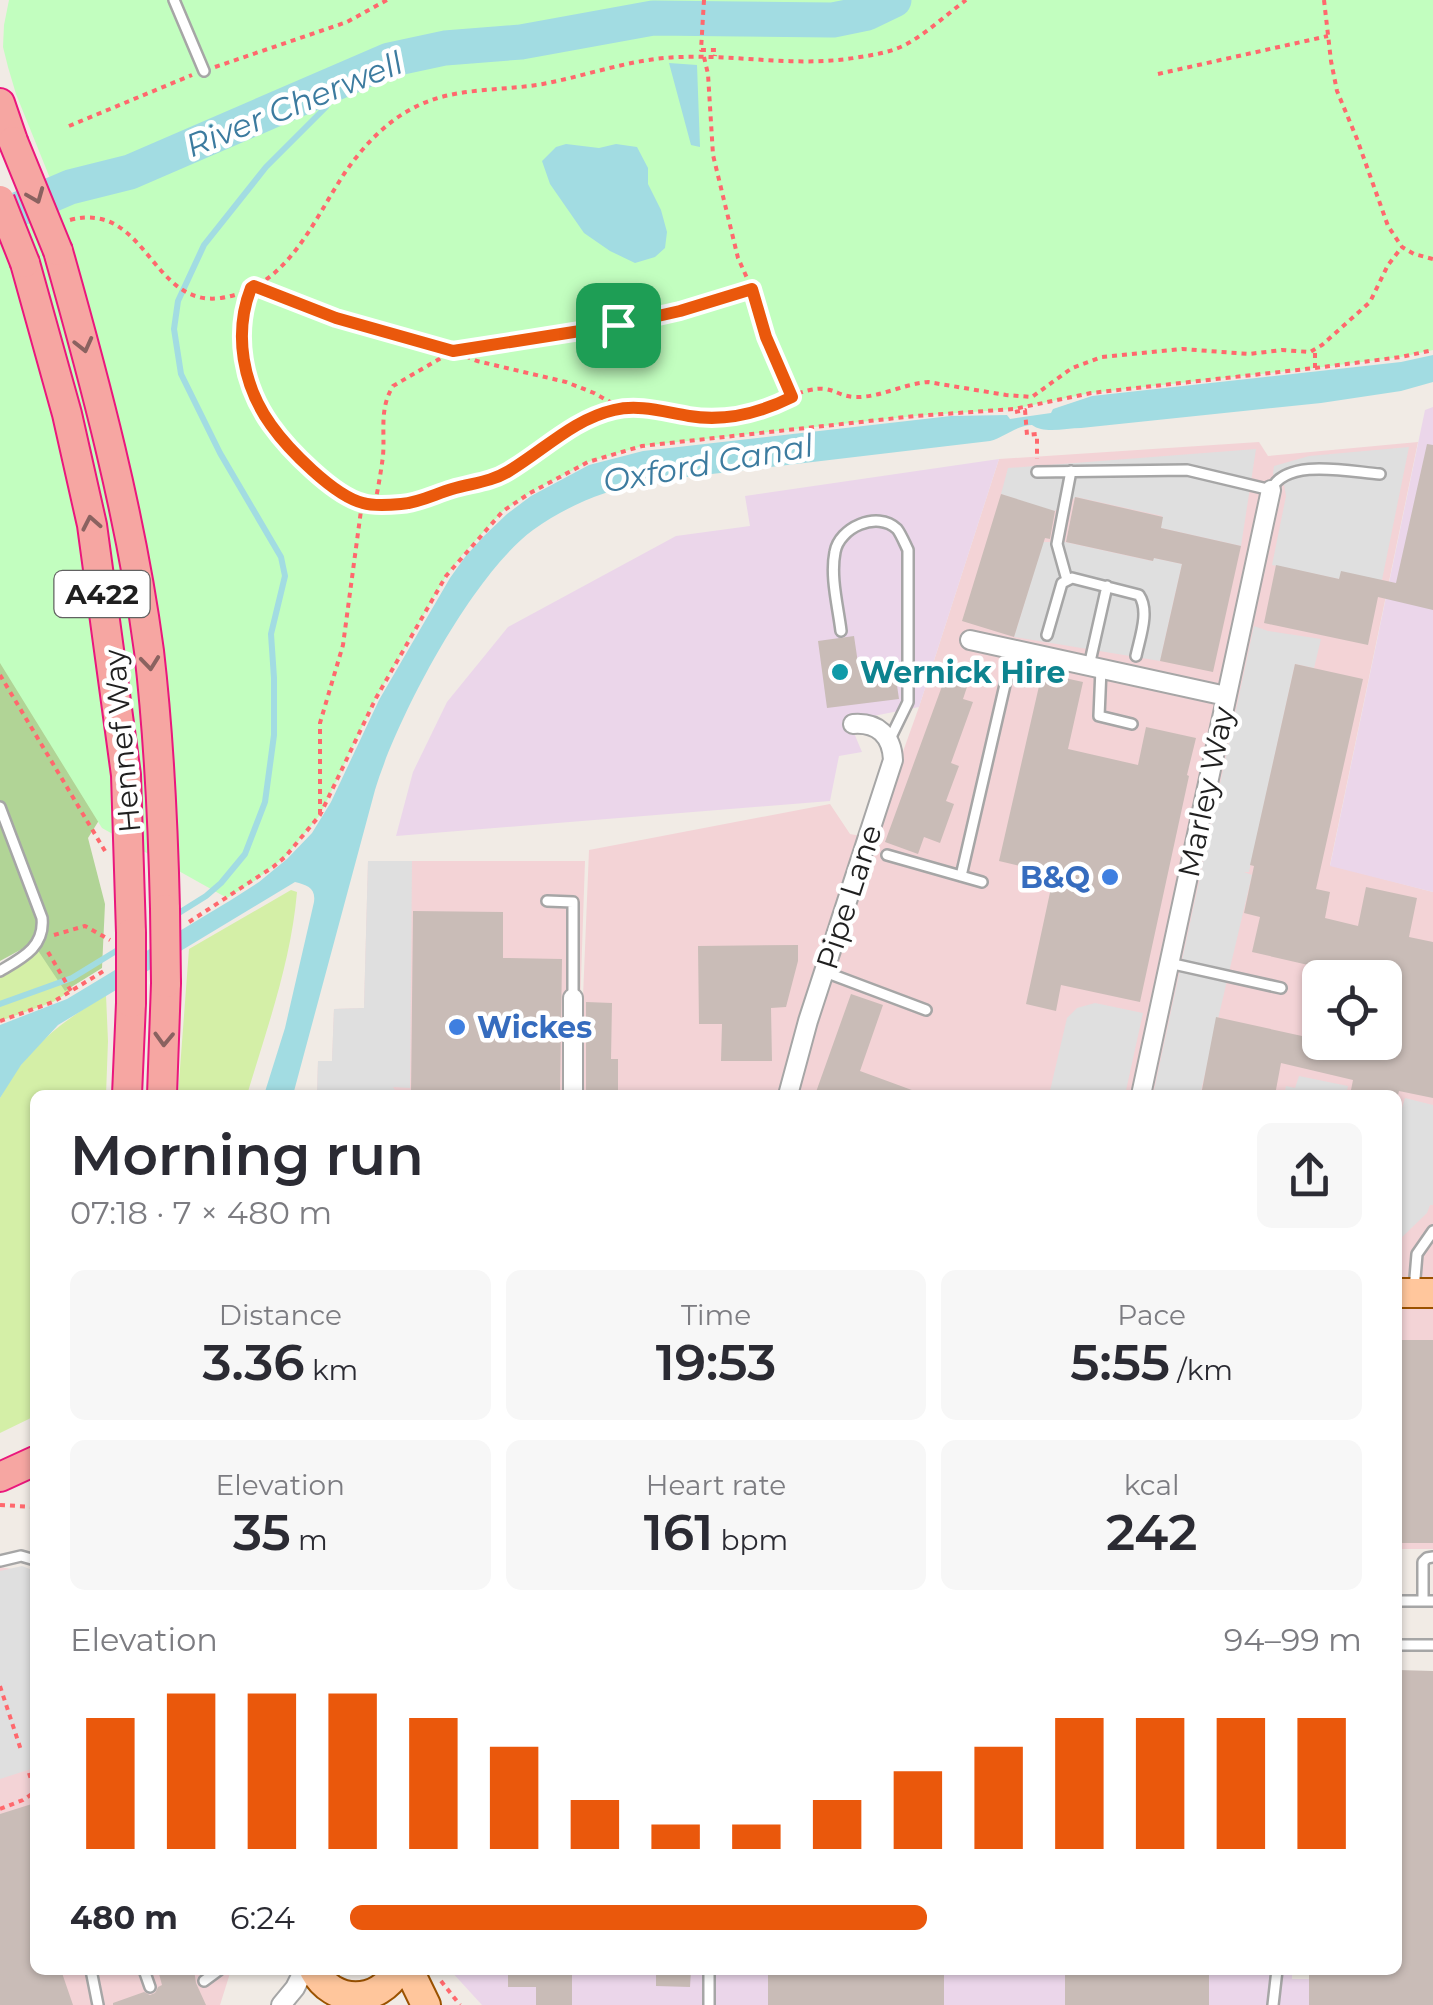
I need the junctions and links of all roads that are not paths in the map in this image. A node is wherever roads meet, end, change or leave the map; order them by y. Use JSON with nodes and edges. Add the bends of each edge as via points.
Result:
{"nodes":[{"id":1,"x":174,"y":0,"type":"edge"},
{"id":2,"x":204,"y":71,"type":"road end"},
{"id":3,"x":0,"y":103,"type":"edge"},
{"id":4,"x":0,"y":200,"type":"edge"},
{"id":5,"x":1070,"y":471,"type":"junction"},
{"id":6,"x":1037,"y":472,"type":"road end"},
{"id":7,"x":1380,"y":474,"type":"dead end"},
{"id":8,"x":1271,"y":490,"type":"junction"},
{"id":9,"x":1067,"y":580,"type":"junction"},
{"id":10,"x":1107,"y":586,"type":"junction"},
{"id":11,"x":841,"y":631,"type":"dead end"},
{"id":12,"x":1047,"y":635,"type":"dead end"},
{"id":13,"x":970,"y":640,"type":"dead end"},
{"id":14,"x":1013,"y":650,"type":"junction"},
{"id":15,"x":1136,"y":656,"type":"dead end"},
{"id":16,"x":1095,"y":667,"type":"junction"},
{"id":17,"x":1226,"y":696,"type":"junction"},
{"id":18,"x":853,"y":724,"type":"dead end"},
{"id":19,"x":1132,"y":724,"type":"dead end"},
{"id":20,"x":889,"y":741,"type":"junction"},
{"id":21,"x":0,"y":807,"type":"edge"},
{"id":22,"x":887,"y":855,"type":"dead end"},
{"id":23,"x":961,"y":876,"type":"junction"},
{"id":24,"x":982,"y":882,"type":"dead end"},
{"id":25,"x":547,"y":901,"type":"dead end"},
{"id":26,"x":1169,"y":963,"type":"junction"},
{"id":27,"x":0,"y":971,"type":"edge"},
{"id":28,"x":825,"y":972,"type":"junction"},
{"id":29,"x":1281,"y":988,"type":"dead end"},
{"id":30,"x":572,"y":998,"type":"joint"},
{"id":31,"x":926,"y":1010,"type":"dead end"},
{"id":32,"x":127,"y":1090,"type":"edge"},
{"id":33,"x":162,"y":1090,"type":"edge"},
{"id":34,"x":573,"y":1090,"type":"edge"},
{"id":35,"x":790,"y":1090,"type":"edge"},
{"id":36,"x":1142,"y":1090,"type":"edge"},
{"id":37,"x":1433,"y":1232,"type":"edge"},
{"id":38,"x":1415,"y":1293,"type":"edge"},
{"id":39,"x":30,"y":1464,"type":"edge"},
{"id":40,"x":0,"y":1480,"type":"edge"},
{"id":41,"x":30,"y":1488,"type":"edge"},
{"id":42,"x":1433,"y":1557,"type":"edge"},
{"id":43,"x":30,"y":1559,"type":"edge"},
{"id":44,"x":0,"y":1562,"type":"edge"},
{"id":45,"x":1402,"y":1601,"type":"edge"},
{"id":46,"x":1428,"y":1601,"type":"edge"},
{"id":47,"x":1402,"y":1644,"type":"edge"},
{"id":48,"x":1433,"y":1644,"type":"edge"},
{"id":49,"x":92,"y":1975,"type":"edge"},
{"id":50,"x":146,"y":1975,"type":"edge"},
{"id":51,"x":212,"y":1975,"type":"edge"},
{"id":52,"x":302,"y":1975,"type":"edge"},
{"id":53,"x":317,"y":1975,"type":"edge"},
{"id":54,"x":395,"y":1975,"type":"edge"},
{"id":55,"x":411,"y":1975,"type":"edge"},
{"id":56,"x":709,"y":1975,"type":"edge"},
{"id":57,"x":1276,"y":1975,"type":"edge"},
{"id":58,"x":204,"y":1981,"type":"dead end"},
{"id":59,"x":150,"y":1987,"type":"dead end"},
{"id":60,"x":354,"y":2001,"type":"edge"},
{"id":61,"x":98,"y":2005,"type":"edge"},
{"id":62,"x":280,"y":2005,"type":"edge"},
{"id":63,"x":396,"y":2005,"type":"edge"},
{"id":64,"x":426,"y":2005,"type":"edge"},
{"id":65,"x":709,"y":2005,"type":"edge"},
{"id":66,"x":1273,"y":2005,"type":"edge"}],
"edges":[{"from":1,"to":2,"type":"lane"},
{"from":3,"to":33,"type":"highway","name":"Hennef Way","number":"A422","one_way":true,"bridge":true,"via":[[58,251],[83,339],[148,649],[172,918]]},
{"from":32,"to":4,"type":"highway","name":"Hennef Way","number":"A422","one_way":true,"bridge":true,"via":[[131,1003],[116,935],[126,774],[92,525],[26,263]]},
{"from":5,"to":6,"type":"lane"},
{"from":5,"to":8,"type":"lane","via":[[1187,470]]},
{"from":5,"to":9,"type":"lane","via":[[1057,544]]},
{"from":7,"to":8,"type":"lane","via":[[1300,470],[1279,478]]},
{"from":8,"to":17,"type":"street","name":"Marley Way"},
{"from":9,"to":10,"type":"lane"},
{"from":9,"to":12,"type":"lane"},
{"from":10,"to":15,"type":"lane","via":[[1143,598]]},
{"from":10,"to":16,"type":"lane"},
{"from":11,"to":20,"type":"lane","via":[[834,574],[838,541],[862,523],[896,528],[908,550],[908,702]]},
{"from":13,"to":14,"type":"street"},
{"from":14,"to":16,"type":"street"},
{"from":14,"to":23,"type":"lane"},
{"from":16,"to":17,"type":"street"},
{"from":16,"to":19,"type":"lane","via":[[1099,716]]},
{"from":17,"to":26,"type":"street","name":"Marley Way"},
{"from":18,"to":20,"type":"street","via":[[874,726]]},
{"from":20,"to":28,"type":"street","name":"Pipe Lane","via":[[891,768]]},
{"from":21,"to":27,"type":"lane","via":[[43,929],[23,958]]},
{"from":22,"to":23,"type":"lane"},
{"from":23,"to":24,"type":"lane"},
{"from":25,"to":30,"type":"lane","via":[[573,902]]},
{"from":26,"to":29,"type":"lane"},
{"from":26,"to":36,"type":"street","name":"Marley Way","via":[[1148,1026]]},
{"from":28,"to":31,"type":"lane"},
{"from":28,"to":35,"type":"street","name":"Pipe Lane"},
{"from":30,"to":34,"type":"street"},
{"from":37,"to":38,"type":"lane","via":[[1417,1254]]},
{"from":39,"to":40,"type":"highway"},
{"from":40,"to":41,"type":"highway"},
{"from":42,"to":46,"type":"lane","via":[[1423,1562]]},
{"from":43,"to":44,"type":"lane"},
{"from":45,"to":46,"type":"lane"},
{"from":47,"to":48,"type":"lane"},
{"from":49,"to":61,"type":"lane"},
{"from":50,"to":59,"type":"lane"},
{"from":51,"to":58,"type":"lane"},
{"from":52,"to":62,"type":"street"},
{"from":53,"to":60,"type":"main road","via":[[324,1986]]},
{"from":54,"to":60,"type":"main road","via":[[379,1993]]},
{"from":55,"to":64,"type":"main road"},
{"from":56,"to":65,"type":"lane"},
{"from":57,"to":66,"type":"lane"},
{"from":60,"to":63,"type":"main road"}]}
